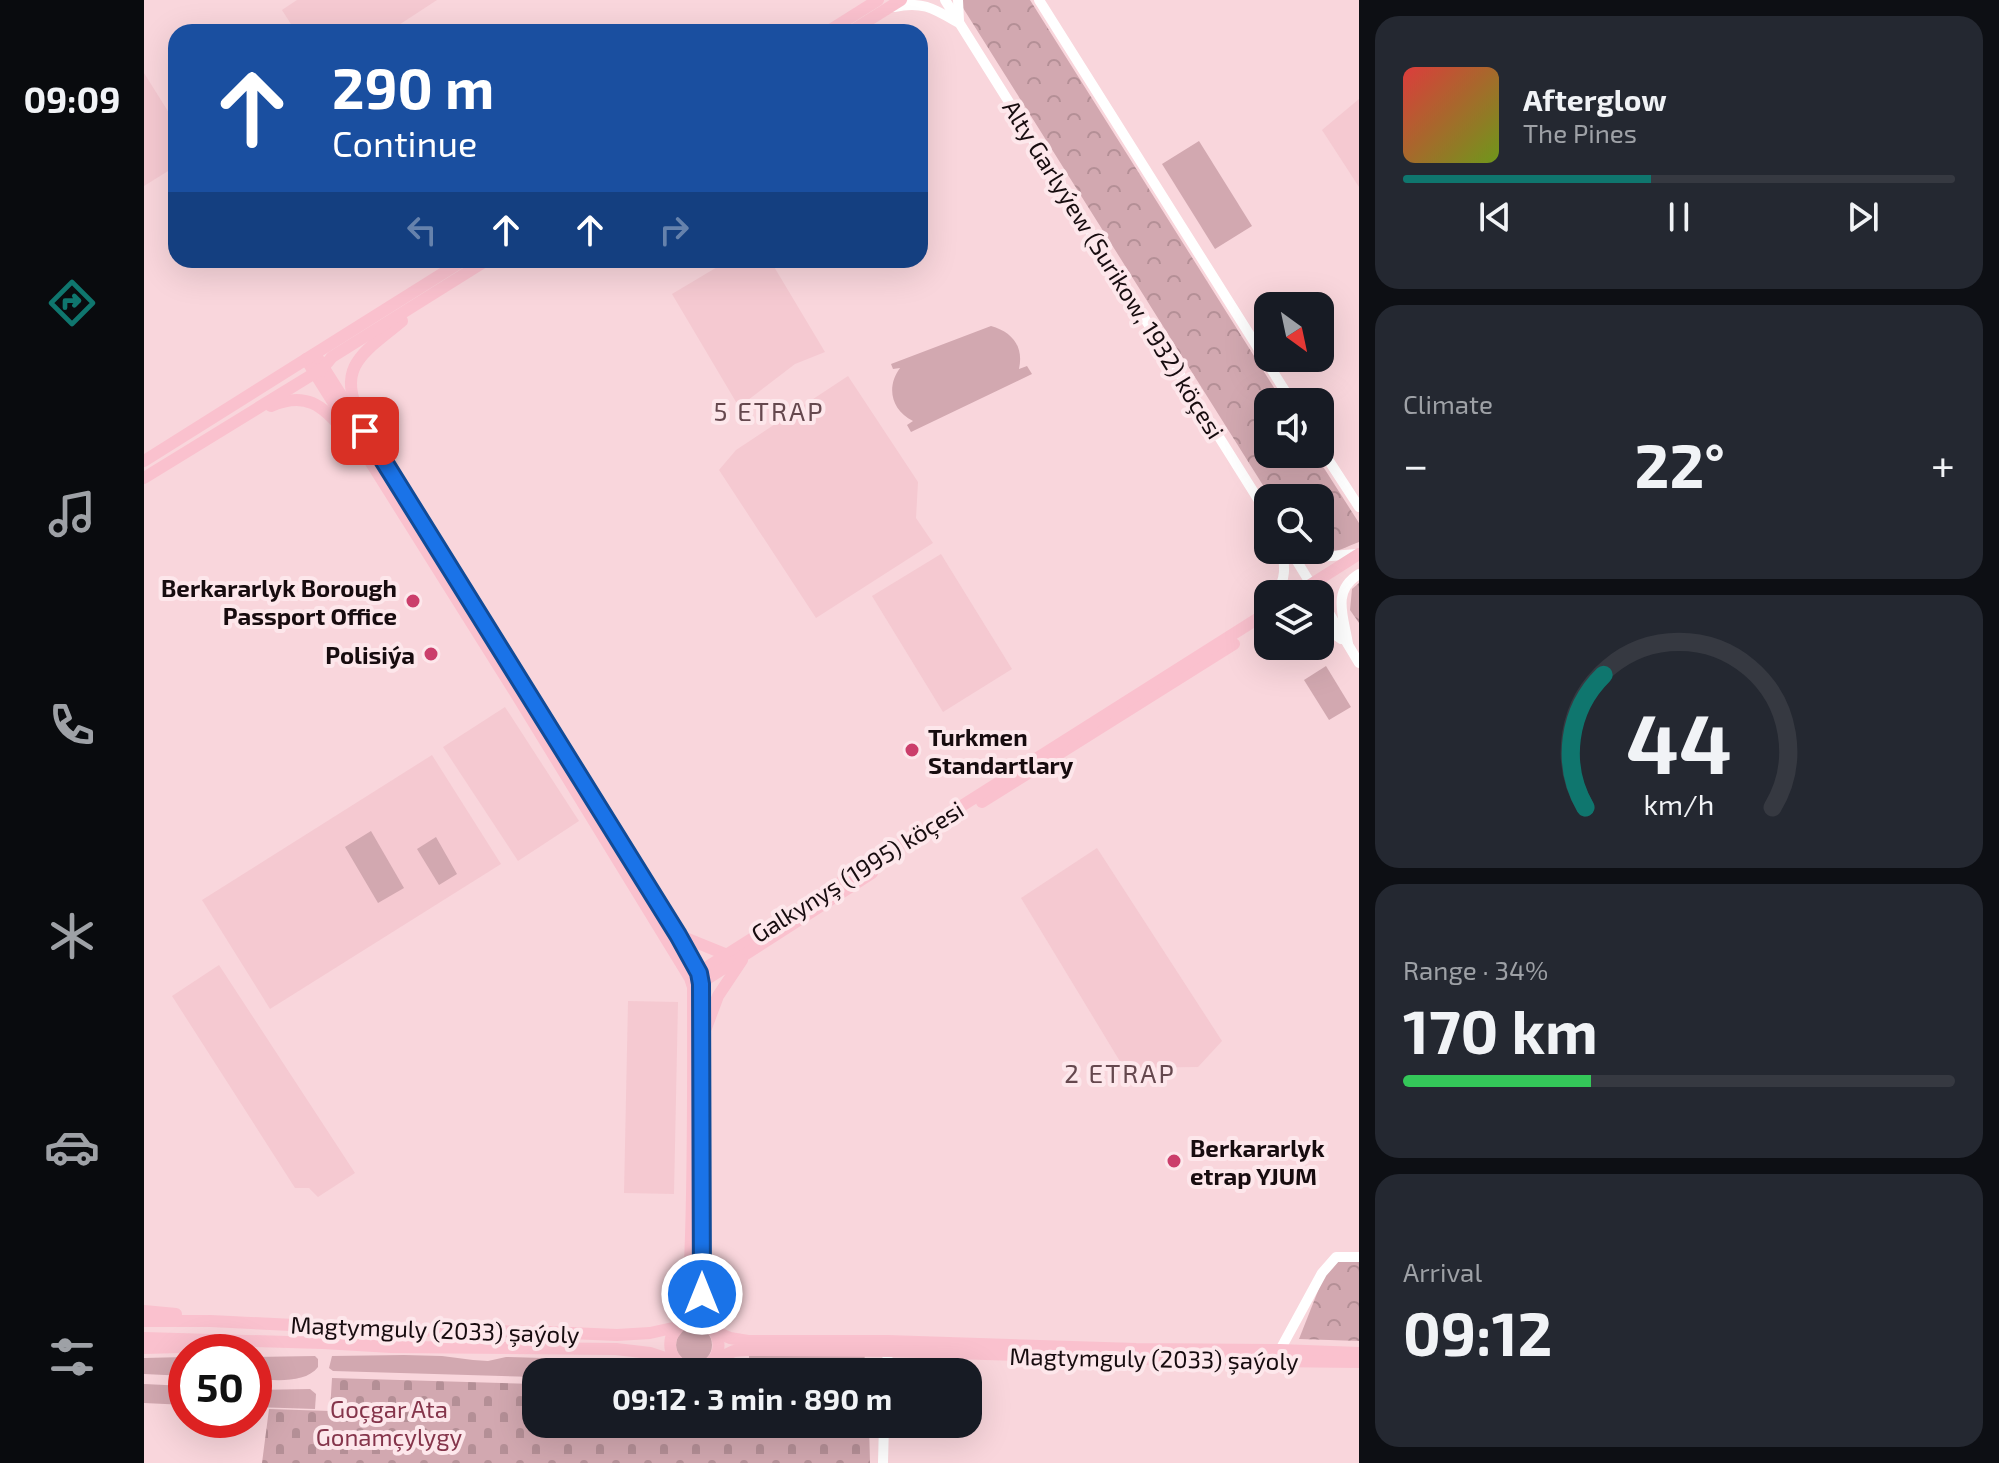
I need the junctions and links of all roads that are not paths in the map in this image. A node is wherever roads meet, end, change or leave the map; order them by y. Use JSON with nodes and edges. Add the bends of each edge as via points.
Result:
{"nodes":[{"id":1,"x":901,"y":0,"type":"edge"},
{"id":2,"x":945,"y":0,"type":"edge"},
{"id":3,"x":958,"y":0,"type":"edge"},
{"id":4,"x":1039,"y":0,"type":"edge"},
{"id":5,"x":883,"y":4,"type":"edge"},
{"id":6,"x":959,"y":23,"type":"junction"},
{"id":7,"x":843,"y":24,"type":"edge"},
{"id":8,"x":859,"y":24,"type":"edge"},
{"id":9,"x":451,"y":268,"type":"edge"},
{"id":10,"x":474,"y":268,"type":"edge"},
{"id":11,"x":433,"y":294,"type":"junction"},
{"id":12,"x":310,"y":356,"type":"junction"},
{"id":13,"x":319,"y":370,"type":"junction"},
{"id":14,"x":1283,"y":388,"type":"edge"},
{"id":15,"x":198,"y":445,"type":"junction"},
{"id":16,"x":374,"y":456,"type":"junction"},
{"id":17,"x":144,"y":461,"type":"edge"},
{"id":18,"x":1334,"y":468,"type":"edge"},
{"id":19,"x":144,"y":478,"type":"edge"},
{"id":20,"x":1254,"y":493,"type":"edge"},
{"id":21,"x":1359,"y":507,"type":"edge"},
{"id":22,"x":1359,"y":554,"type":"edge"},
{"id":23,"x":1334,"y":556,"type":"edge"},
{"id":24,"x":1359,"y":564,"type":"edge"},
{"id":25,"x":1359,"y":574,"type":"edge"},
{"id":26,"x":1329,"y":580,"type":"edge"},
{"id":27,"x":1334,"y":580,"type":"edge"},
{"id":28,"x":1334,"y":622,"type":"edge"},
{"id":29,"x":1254,"y":629,"type":"edge"},
{"id":30,"x":1254,"y":629,"type":"edge"},
{"id":31,"x":1334,"y":634,"type":"edge"},
{"id":32,"x":1348,"y":644,"type":"junction"},
{"id":33,"x":1359,"y":663,"type":"edge"},
{"id":34,"x":678,"y":935,"type":"junction"},
{"id":35,"x":725,"y":954,"type":"junction"},
{"id":36,"x":745,"y":955,"type":"junction"},
{"id":37,"x":696,"y":980,"type":"junction"},
{"id":38,"x":703,"y":1039,"type":"junction"},
{"id":39,"x":1359,"y":1257,"type":"edge"},
{"id":40,"x":144,"y":1311,"type":"edge"},
{"id":41,"x":144,"y":1321,"type":"edge"},
{"id":42,"x":210,"y":1321,"type":"junction"},
{"id":43,"x":679,"y":1326,"type":"junction"},
{"id":44,"x":711,"y":1328,"type":"junction"},
{"id":45,"x":144,"y":1338,"type":"edge"},
{"id":46,"x":168,"y":1339,"type":"edge"},
{"id":47,"x":272,"y":1342,"type":"edge"},
{"id":48,"x":888,"y":1346,"type":"junction"},
{"id":49,"x":168,"y":1347,"type":"edge"},
{"id":50,"x":144,"y":1348,"type":"edge"},
{"id":51,"x":1280,"y":1350,"type":"junction"},
{"id":52,"x":1359,"y":1353,"type":"edge"},
{"id":53,"x":665,"y":1358,"type":"edge"},
{"id":54,"x":675,"y":1358,"type":"edge"},
{"id":55,"x":713,"y":1358,"type":"edge"},
{"id":56,"x":719,"y":1358,"type":"edge"},
{"id":57,"x":888,"y":1358,"type":"edge"},
{"id":58,"x":1359,"y":1362,"type":"edge"},
{"id":59,"x":884,"y":1438,"type":"edge"},
{"id":60,"x":883,"y":1463,"type":"edge"}],
"edges":[{"from":1,"to":5,"type":"main road"},
{"from":2,"to":6,"type":"street","name":"Alty Garlyýew (Surikow, 1932) köçesi"},
{"from":3,"to":6,"type":"street"},
{"from":4,"to":14,"type":"street"},
{"from":5,"to":6,"type":"street","via":[[923,5]]},
{"from":5,"to":7,"type":"main road"},
{"from":5,"to":8,"type":"main road"},
{"from":6,"to":20,"type":"street","name":"Alty Garlyýew (Surikow, 1932) köçesi"},
{"from":9,"to":12,"type":"main road"},
{"from":10,"to":11,"type":"main road"},
{"from":11,"to":13,"type":"main road"},
{"from":11,"to":16,"type":"main road","via":[[360,357],[350,374]]},
{"from":12,"to":13,"type":"main road"},
{"from":12,"to":17,"type":"main road"},
{"from":13,"to":15,"type":"main road"},
{"from":13,"to":16,"type":"main road"},
{"from":15,"to":16,"type":"main road","via":[[284,401],[308,401],[329,413]]},
{"from":15,"to":19,"type":"main road"},
{"from":16,"to":34,"type":"main road"},
{"from":16,"to":37,"type":"main road"},
{"from":18,"to":21,"type":"street"},
{"from":22,"to":23,"type":"street"},
{"from":22,"to":26,"type":"main road"},
{"from":24,"to":27,"type":"main road"},
{"from":25,"to":32,"type":"street","via":[[1342,594]]},
{"from":28,"to":32,"type":"street"},
{"from":29,"to":35,"type":"main road","name":"Galkynyş (1995) köçesi"},
{"from":30,"to":36,"type":"main road","name":"Galkynyş (1995) köçesi"},
{"from":31,"to":32,"type":"street"},
{"from":32,"to":33,"type":"street"},
{"from":34,"to":35,"type":"main road"},
{"from":34,"to":37,"type":"main road"},
{"from":35,"to":37,"type":"main road","name":"Galkynyş (1995) köçesi"},
{"from":36,"to":37,"type":"main road","name":"Galkynyş (1995) köçesi"},
{"from":36,"to":38,"type":"main road","via":[[718,996]]},
{"from":37,"to":38,"type":"main road"},
{"from":37,"to":43,"type":"main road","via":[[689,1294]]},
{"from":38,"to":44,"type":"main road","via":[[702,1296]]},
{"from":39,"to":51,"type":"street","via":[[1336,1257],[1329,1263]]},
{"from":40,"to":42,"type":"main road"},
{"from":41,"to":42,"type":"main road","name":"Magtymguly (2033) şaýoly"},
{"from":42,"to":43,"type":"main road","name":"Magtymguly (2033) şaýoly","via":[[617,1335]]},
{"from":43,"to":44,"type":"main road","via":[[697,1320]]},
{"from":43,"to":54,"type":"main road","via":[[670,1342]]},
{"from":44,"to":48,"type":"main road","name":"Magtymguly (2033) şaýoly","via":[[748,1341]]},
{"from":44,"to":55,"type":"main road","via":[[719,1347]]},
{"from":45,"to":46,"type":"main road","name":"Magtymguly (2033) şaýoly"},
{"from":47,"to":53,"type":"main road","name":"Magtymguly (2033) şaýoly","via":[[616,1349]]},
{"from":48,"to":51,"type":"main road","name":"Magtymguly (2033) şaýoly"},
{"from":48,"to":56,"type":"main road","name":"Magtymguly (2033) şaýoly","via":[[747,1350]]},
{"from":48,"to":57,"type":"street"},
{"from":48,"to":58,"type":"main road","name":"Magtymguly (2033) şaýoly","via":[[1177,1360]]},
{"from":49,"to":50,"type":"main road"},
{"from":51,"to":52,"type":"main road","name":"Magtymguly (2033) şaýoly"},
{"from":59,"to":60,"type":"street"}]}
